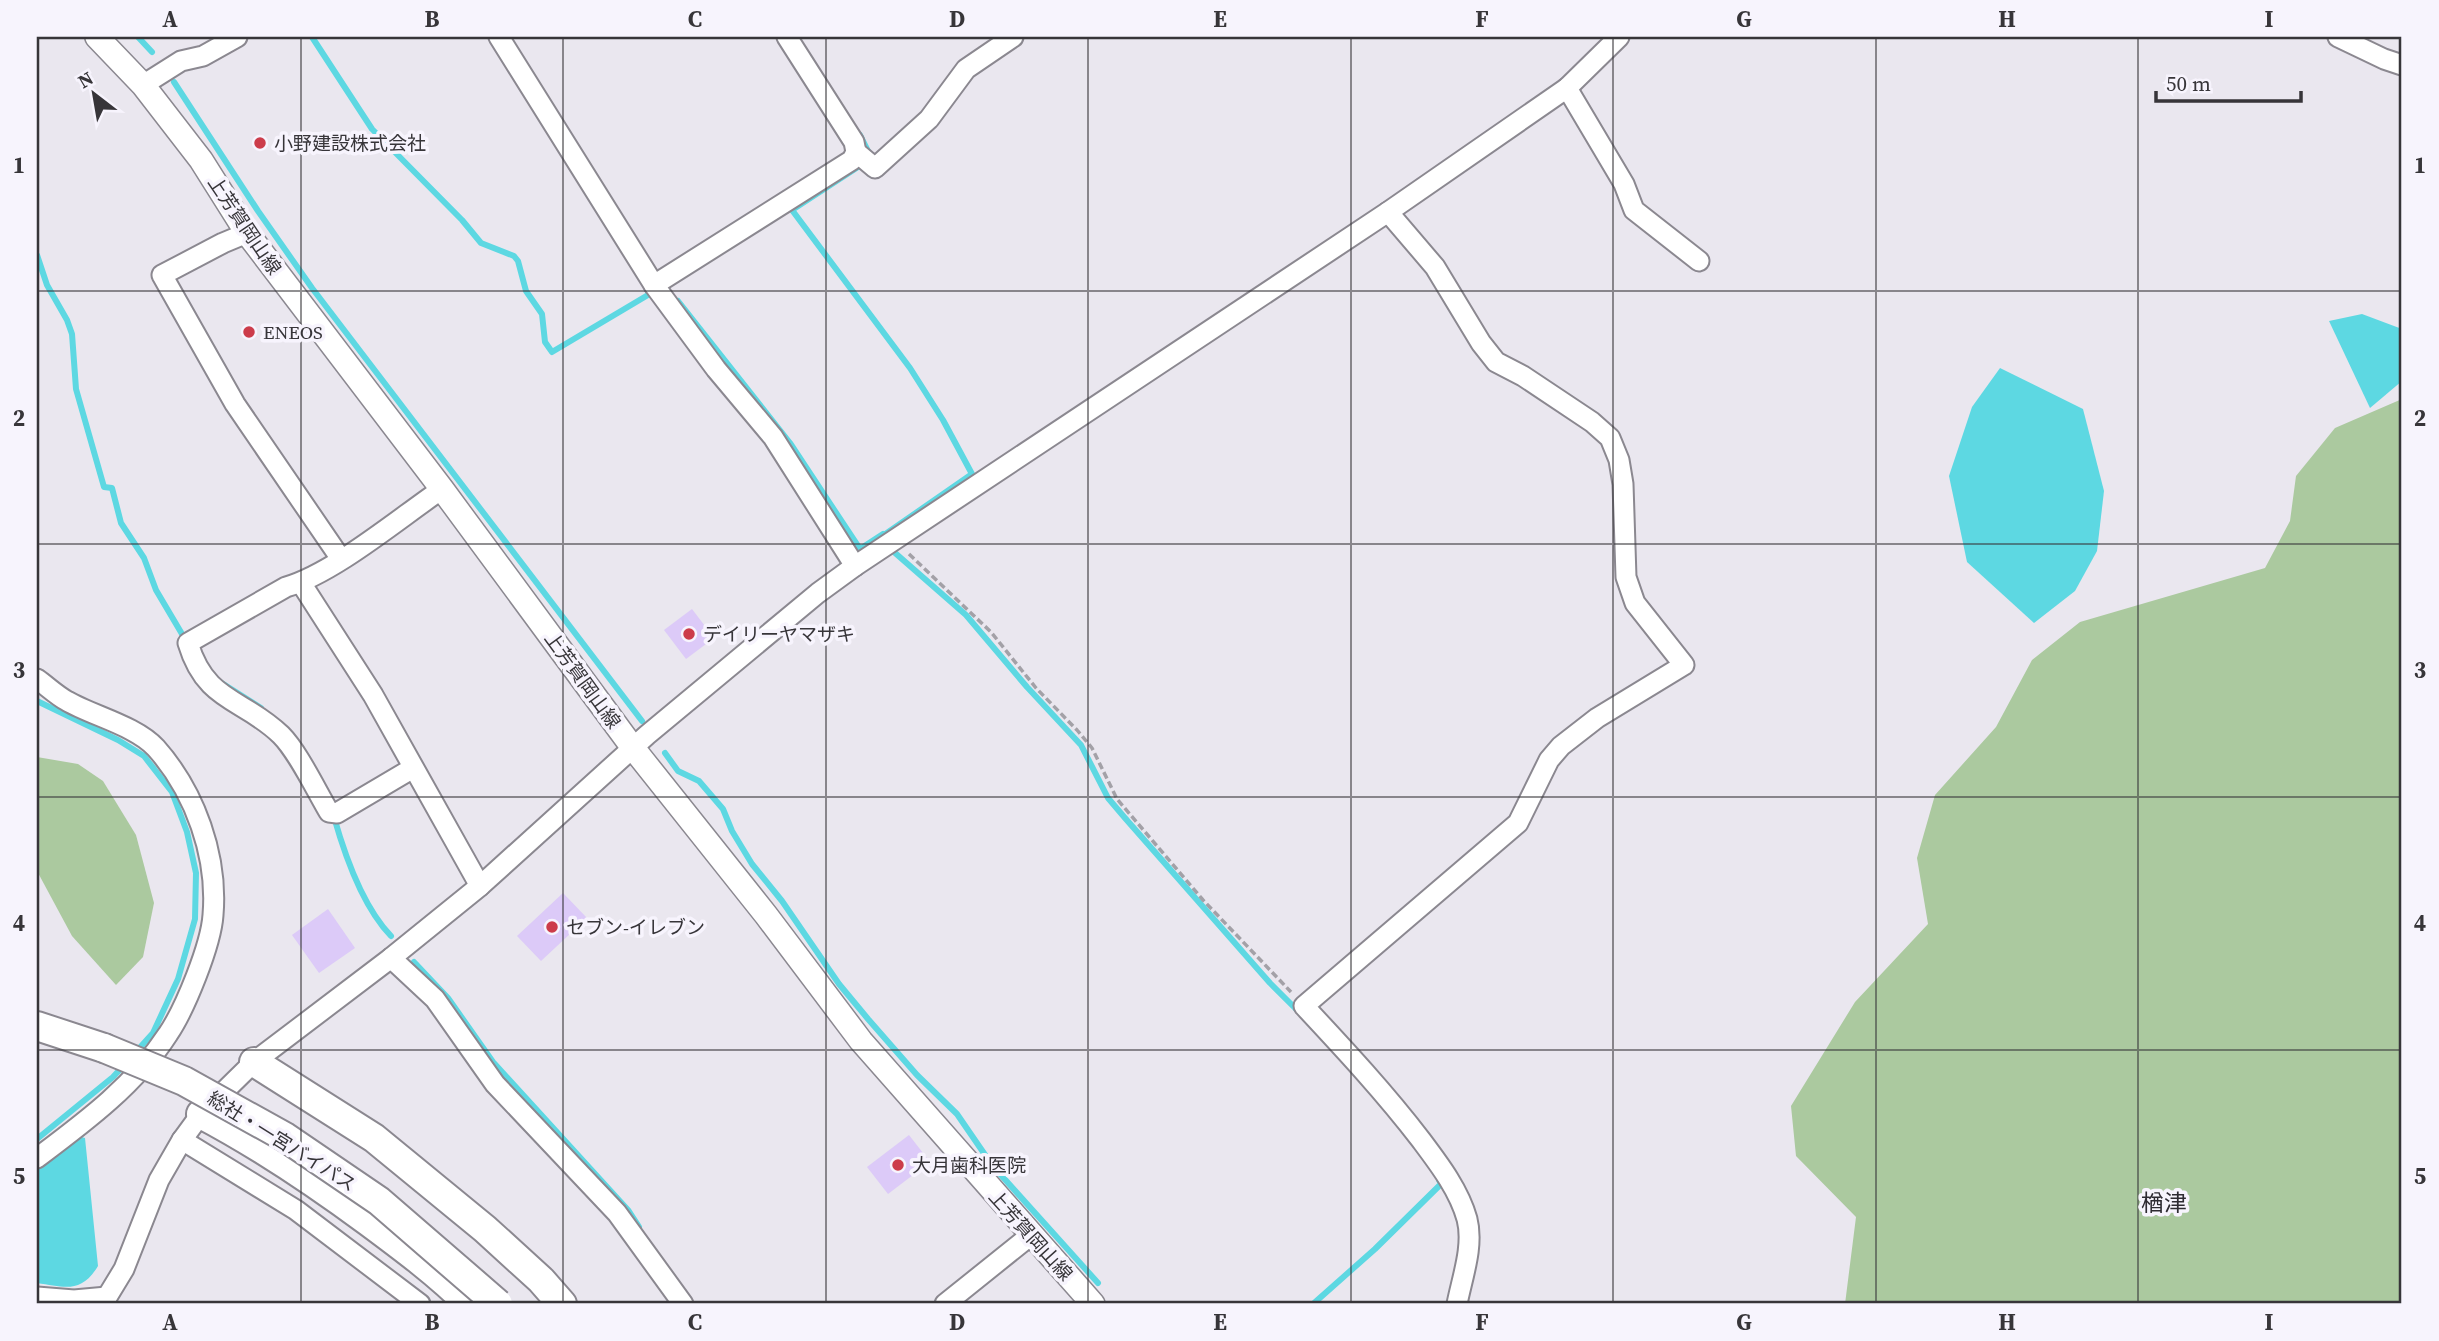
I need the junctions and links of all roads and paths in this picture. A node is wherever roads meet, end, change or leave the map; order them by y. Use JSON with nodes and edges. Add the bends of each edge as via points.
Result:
{"nodes":[{"id":1,"x":97,"y":37,"type":"edge"},
{"id":2,"x":237,"y":37,"type":"edge"},
{"id":3,"x":499,"y":37,"type":"edge"},
{"id":4,"x":787,"y":37,"type":"edge"},
{"id":5,"x":1013,"y":37,"type":"edge"},
{"id":6,"x":1619,"y":37,"type":"edge"},
{"id":7,"x":2338,"y":37,"type":"edge"},
{"id":8,"x":2402,"y":65,"type":"edge"},
{"id":9,"x":143,"y":85,"type":"junction"},
{"id":10,"x":1567,"y":88,"type":"junction"},
{"id":11,"x":862,"y":158,"type":"junction"},
{"id":12,"x":1388,"y":212,"type":"junction"},
{"id":13,"x":247,"y":233,"type":"junction"},
{"id":14,"x":1699,"y":261,"type":"dead end"},
{"id":15,"x":654,"y":285,"type":"junction"},
{"id":16,"x":442,"y":489,"type":"junction"},
{"id":17,"x":894,"y":541,"type":"junction"},
{"id":18,"x":341,"y":559,"type":"junction"},
{"id":19,"x":855,"y":566,"type":"junction"},
{"id":20,"x":302,"y":583,"type":"junction"},
{"id":21,"x":37,"y":679,"type":"edge"},
{"id":22,"x":633,"y":748,"type":"junction"},
{"id":23,"x":413,"y":768,"type":"junction"},
{"id":24,"x":480,"y":886,"type":"junction"},
{"id":25,"x":391,"y":958,"type":"junction"},
{"id":26,"x":1304,"y":1006,"type":"junction"},
{"id":27,"x":37,"y":1026,"type":"edge"},
{"id":28,"x":254,"y":1062,"type":"junction"},
{"id":29,"x":201,"y":1114,"type":"junction"},
{"id":30,"x":182,"y":1140,"type":"junction"},
{"id":31,"x":37,"y":1158,"type":"edge"},
{"id":32,"x":1031,"y":1235,"type":"junction"},
{"id":33,"x":37,"y":1297,"type":"edge"},
{"id":34,"x":102,"y":1300,"type":"edge"},
{"id":35,"x":420,"y":1304,"type":"edge"},
{"id":36,"x":469,"y":1304,"type":"edge"},
{"id":37,"x":498,"y":1304,"type":"edge"},
{"id":38,"x":562,"y":1304,"type":"edge"},
{"id":39,"x":683,"y":1304,"type":"edge"},
{"id":40,"x":945,"y":1304,"type":"edge"},
{"id":41,"x":1093,"y":1304,"type":"edge"},
{"id":42,"x":1457,"y":1304,"type":"edge"}],
"edges":[{"from":1,"to":9,"type":"main road","name":"上芳賀岡山線"},
{"from":2,"to":9,"type":"street","via":[[203,56],[181,61]]},
{"from":3,"to":15,"type":"street"},
{"from":4,"to":11,"type":"street"},
{"from":5,"to":11,"type":"street","via":[[966,69],[929,119],[875,168]]},
{"from":6,"to":10,"type":"street"},
{"from":7,"to":8,"type":"street"},
{"from":9,"to":13,"type":"main road","name":"上芳賀岡山線","via":[[201,160]]},
{"from":10,"to":12,"type":"street"},
{"from":10,"to":14,"type":"street","via":[[1634,209]]},
{"from":11,"to":15,"type":"street","via":[[852,160]]},
{"from":12,"to":17,"type":"street"},
{"from":12,"to":26,"type":"street","via":[[1435,267],[1496,362],[1610,438],[1623,484],[1626,577],[1635,604],[1684,665],[1597,718],[1562,746],[1549,760],[1518,822]]},
{"from":13,"to":16,"type":"main road","name":"上芳賀岡山線"},
{"from":13,"to":18,"type":"street","via":[[162,275],[235,404]]},
{"from":15,"to":19,"type":"street","via":[[773,437]]},
{"from":16,"to":18,"type":"street"},
{"from":16,"to":22,"type":"main road","name":"上芳賀岡山線"},
{"from":17,"to":19,"type":"street"},
{"from":17,"to":26,"type":"path","via":[[991,632],[1092,748],[1116,799],[1203,900]]},
{"from":18,"to":20,"type":"street"},
{"from":19,"to":22,"type":"street"},
{"from":20,"to":23,"type":"street"},
{"from":20,"to":23,"type":"street","via":[[286,587],[189,642],[207,683],[282,736],[333,813]]},
{"from":21,"to":31,"type":"street","via":[[66,701],[154,745],[182,782],[212,868],[213,917],[186,999],[168,1035],[94,1116]]},
{"from":22,"to":24,"type":"street"},
{"from":22,"to":32,"type":"main road","name":"上芳賀岡山線","via":[[861,1041]]},
{"from":23,"to":24,"type":"street"},
{"from":24,"to":25,"type":"street"},
{"from":25,"to":28,"type":"street"},
{"from":25,"to":39,"type":"street","via":[[435,999],[495,1084],[617,1213]]},
{"from":26,"to":42,"type":"street","via":[[1391,1100],[1438,1162],[1459,1199],[1468,1221],[1468,1250]]},
{"from":27,"to":37,"type":"highway","name":"総社・一宮バイパス","bridge":true,"via":[[184,1081],[285,1138],[379,1201]]},
{"from":28,"to":29,"type":"street"},
{"from":28,"to":38,"type":"highway","via":[[374,1138],[485,1229]]},
{"from":29,"to":30,"type":"street"},
{"from":29,"to":36,"type":"highway","via":[[320,1186]]},
{"from":30,"to":34,"type":"street","via":[[159,1180],[124,1269]]},
{"from":30,"to":35,"type":"street","via":[[296,1210]]},
{"from":32,"to":40,"type":"street"},
{"from":32,"to":41,"type":"main road","name":"上芳賀岡山線"},
{"from":33,"to":34,"type":"street"}]}
